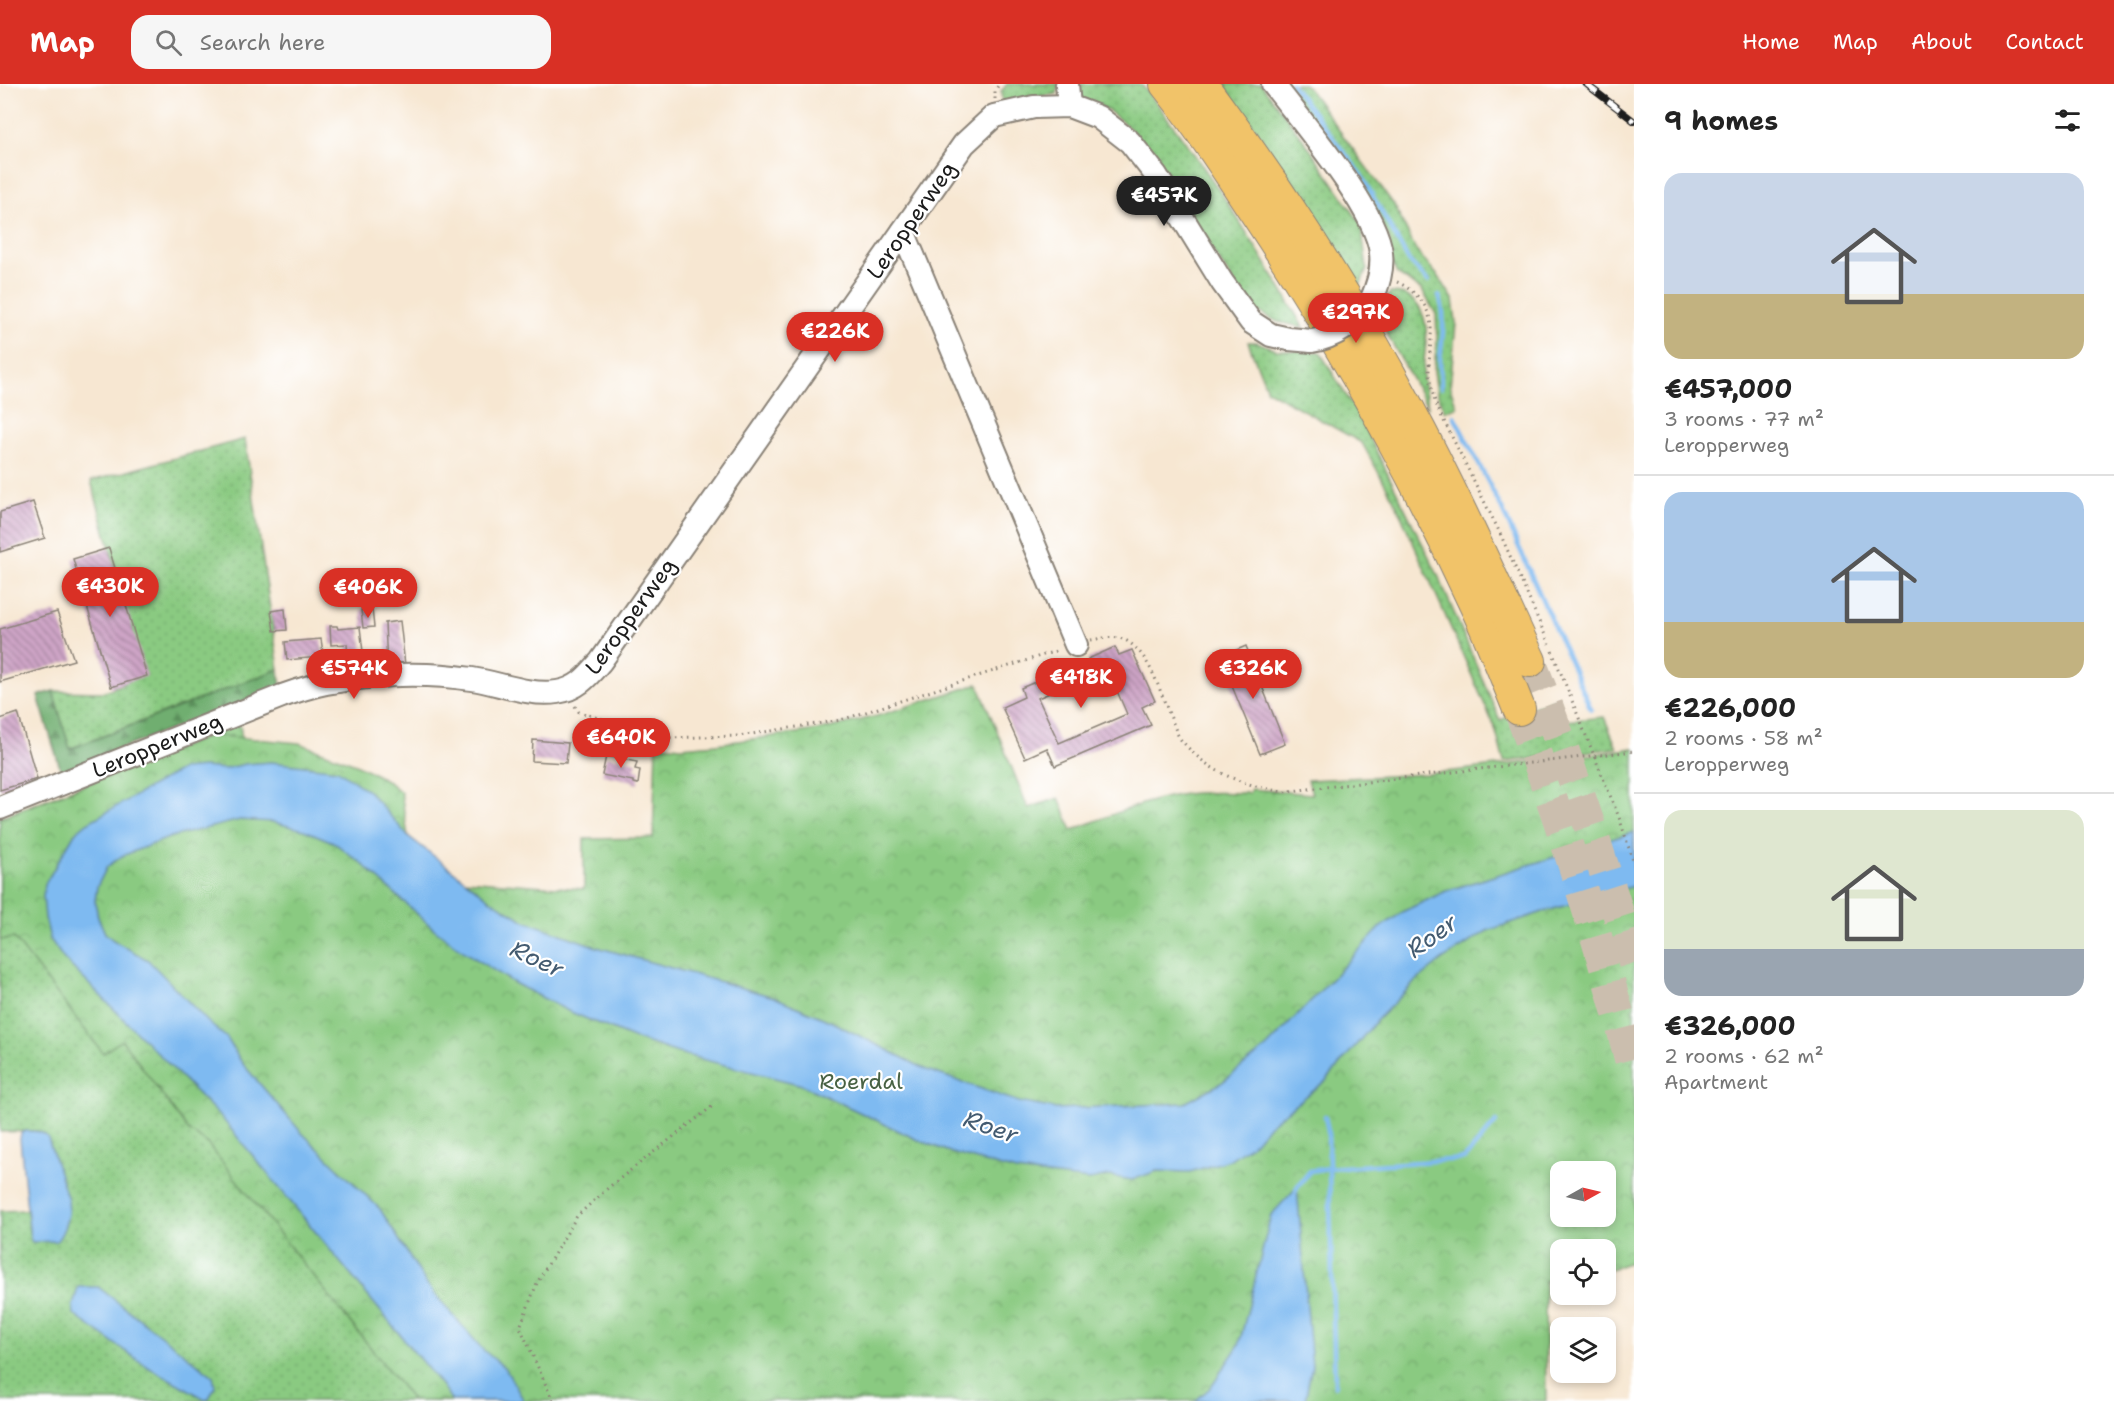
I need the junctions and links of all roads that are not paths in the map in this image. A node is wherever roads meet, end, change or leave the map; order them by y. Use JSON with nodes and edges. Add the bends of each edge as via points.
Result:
{"nodes":[{"id":1,"x":1166,"y":84,"type":"edge"},
{"id":2,"x":1201,"y":84,"type":"edge"},
{"id":3,"x":1273,"y":84,"type":"edge"},
{"id":4,"x":1068,"y":95,"type":"edge"},
{"id":5,"x":903,"y":231,"type":"junction"},
{"id":6,"x":1076,"y":645,"type":"road end"},
{"id":7,"x":1530,"y":661,"type":"tunnel mouth"},
{"id":8,"x":1519,"y":709,"type":"tunnel mouth"},
{"id":9,"x":0,"y":808,"type":"edge"}],
"edges":[{"from":1,"to":8,"type":"highway","via":[[1295,272],[1365,388],[1476,605]]},
{"from":2,"to":7,"type":"highway","via":[[1299,225],[1403,399],[1452,493]]},
{"from":3,"to":4,"type":"street","name":"Leropperweg","bridge":true,"via":[[1356,198],[1375,230],[1382,264],[1371,301],[1362,314],[1329,337],[1312,341],[1271,335],[1251,322],[1221,282],[1156,175],[1130,142]]},
{"from":4,"to":5,"type":"street","name":"Leropperweg","via":[[994,116],[964,144]]},
{"from":5,"to":6,"type":"street"},
{"from":5,"to":9,"type":"street","name":"Leropperweg","via":[[601,661],[578,686],[541,693],[428,675],[324,683]]}]}
